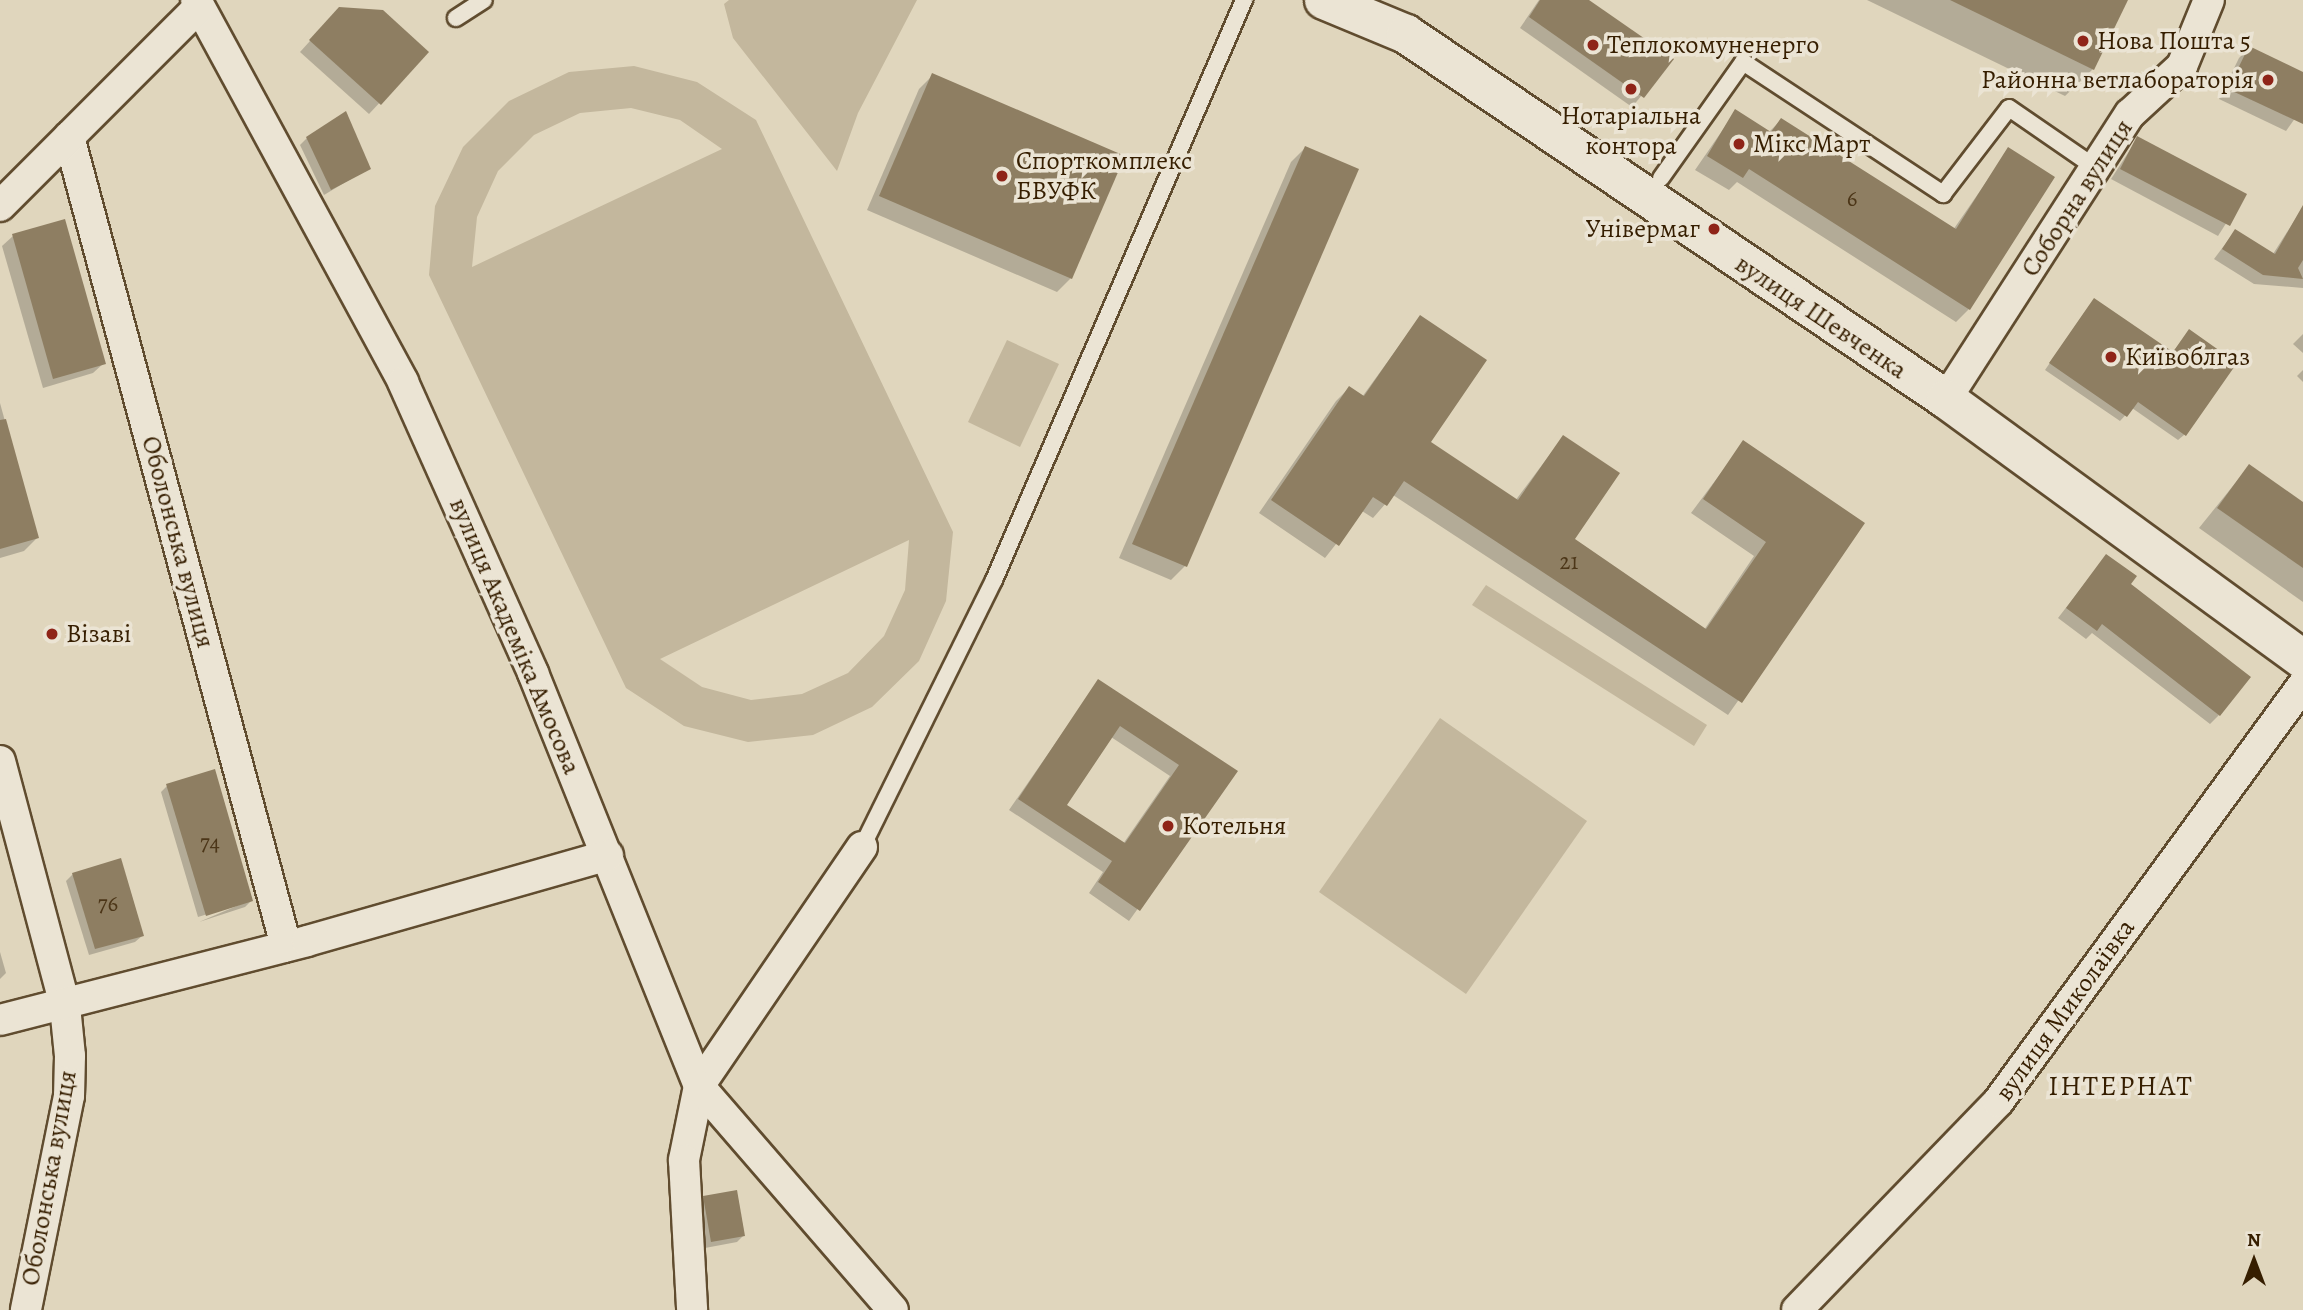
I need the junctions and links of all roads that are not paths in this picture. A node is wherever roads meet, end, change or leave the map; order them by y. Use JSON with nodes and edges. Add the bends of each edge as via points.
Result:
{"nodes":[{"id":1,"x":484,"y":0,"type":"edge"},
{"id":2,"x":1244,"y":0,"type":"edge"},
{"id":3,"x":1324,"y":0,"type":"edge"},
{"id":4,"x":2208,"y":0,"type":"edge"},
{"id":5,"x":197,"y":4,"type":"edge"},
{"id":6,"x":456,"y":18,"type":"dead end"},
{"id":7,"x":69,"y":137,"type":"junction"},
{"id":8,"x":2095,"y":168,"type":"junction"},
{"id":9,"x":1661,"y":178,"type":"dead end"},
{"id":10,"x":0,"y":206,"type":"edge"},
{"id":11,"x":1946,"y":400,"type":"junction"},
{"id":12,"x":2303,"y":659,"type":"edge"},
{"id":13,"x":2303,"y":685,"type":"edge"},
{"id":14,"x":0,"y":761,"type":"edge"},
{"id":15,"x":862,"y":847,"type":"joint"},
{"id":16,"x":608,"y":855,"type":"junction"},
{"id":17,"x":286,"y":946,"type":"junction"},
{"id":18,"x":65,"y":1006,"type":"junction"},
{"id":19,"x":0,"y":1020,"type":"edge"},
{"id":20,"x":699,"y":1086,"type":"junction"},
{"id":21,"x":26,"y":1310,"type":"edge"},
{"id":22,"x":692,"y":1310,"type":"edge"},
{"id":23,"x":893,"y":1310,"type":"edge"},
{"id":24,"x":1797,"y":1310,"type":"edge"}],
"edges":[{"from":1,"to":6,"type":"lane"},
{"from":2,"to":15,"type":"lane","via":[[994,580]]},
{"from":3,"to":11,"type":"street","name":"вулиця Шевченка","via":[[1406,34]]},
{"from":4,"to":8,"type":"street","name":"Соборна вулиця","via":[[2182,66],[2130,114]]},
{"from":5,"to":7,"type":"street"},
{"from":5,"to":16,"type":"street","name":"вулиця Академіка Амосова","via":[[403,382],[533,673]]},
{"from":7,"to":10,"type":"street"},
{"from":7,"to":17,"type":"street","name":"Оболонська вулиця"},
{"from":8,"to":9,"type":"lane","via":[[2008,108],[1943,194],[1742,62]]},
{"from":8,"to":11,"type":"street","name":"Соборна вулиця"},
{"from":11,"to":12,"type":"street","name":"вулиця Шевченка"},
{"from":13,"to":24,"type":"street","name":"вулиця Миколаївка","via":[[1998,1102]]},
{"from":14,"to":18,"type":"street","name":"Оболонська вулиця"},
{"from":15,"to":20,"type":"street"},
{"from":16,"to":17,"type":"street"},
{"from":16,"to":20,"type":"street","name":"вулиця Академіка Амосова"},
{"from":17,"to":18,"type":"street"},
{"from":18,"to":19,"type":"street"},
{"from":18,"to":21,"type":"street","name":"Оболонська вулиця","via":[[69,1096]]},
{"from":20,"to":22,"type":"street","via":[[684,1160]]},
{"from":20,"to":23,"type":"street"}]}
